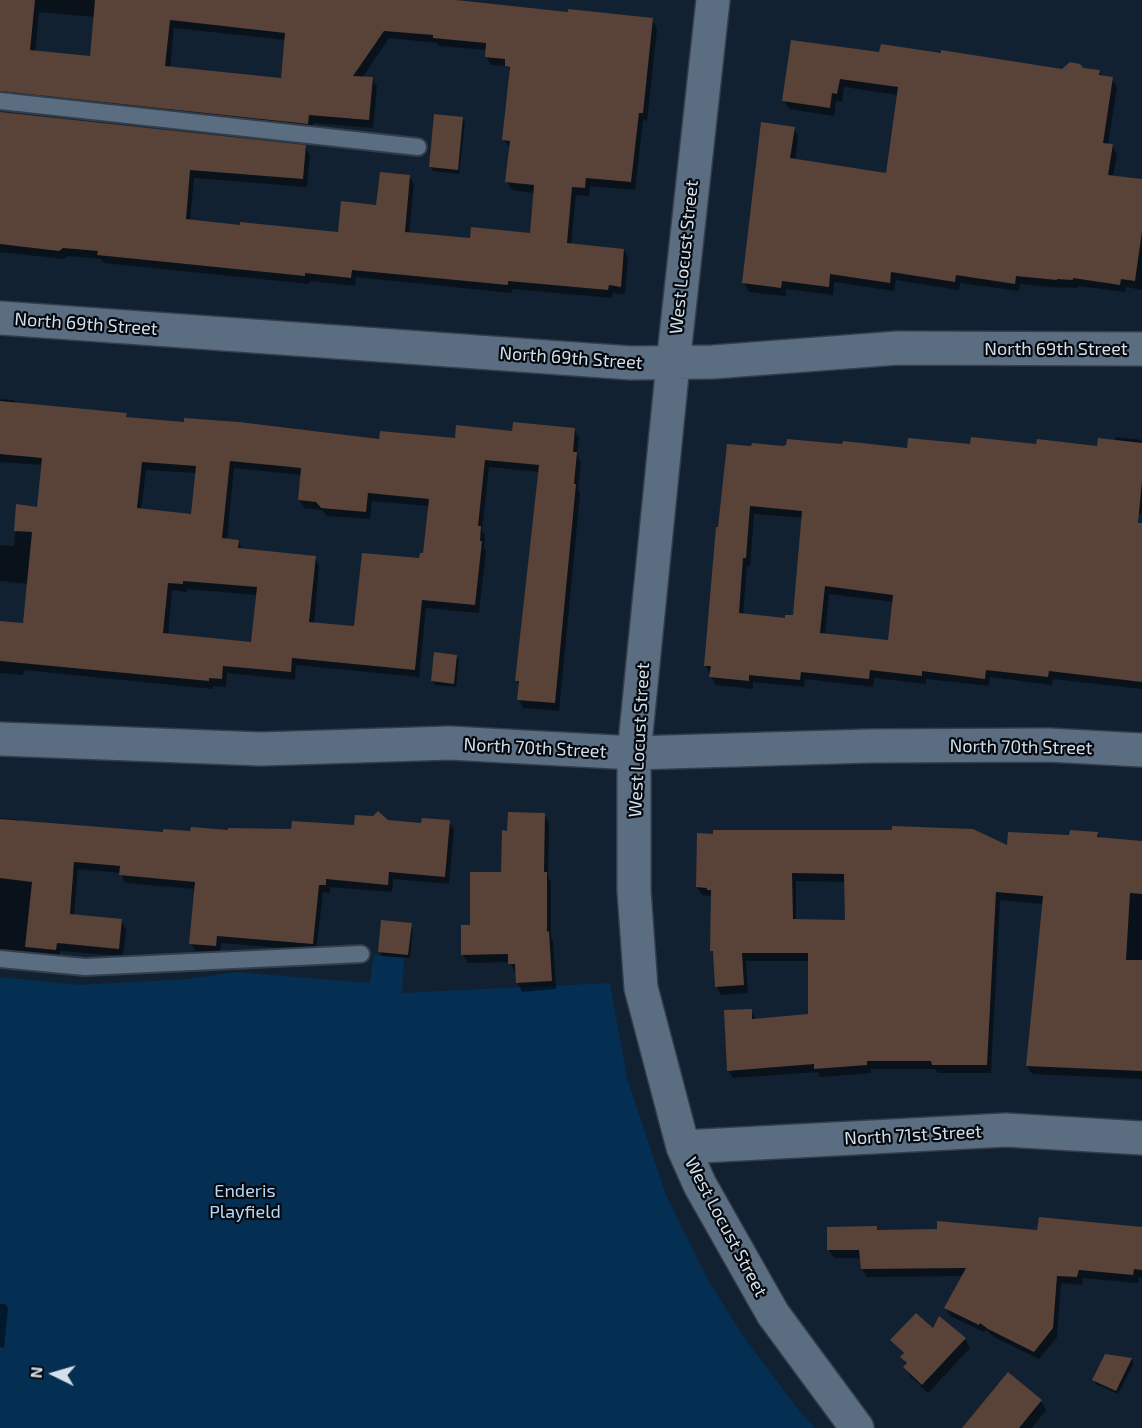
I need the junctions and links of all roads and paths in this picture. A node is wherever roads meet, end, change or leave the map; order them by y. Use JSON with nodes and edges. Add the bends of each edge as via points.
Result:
{"nodes":[{"id":1,"x":712,"y":0,"type":"edge"},
{"id":2,"x":0,"y":101,"type":"edge"},
{"id":3,"x":418,"y":147,"type":"dead end"},
{"id":4,"x":0,"y":318,"type":"edge"},
{"id":5,"x":1142,"y":349,"type":"edge"},
{"id":6,"x":673,"y":364,"type":"junction"},
{"id":7,"x":0,"y":739,"type":"edge"},
{"id":8,"x":1142,"y":750,"type":"edge"},
{"id":9,"x":634,"y":753,"type":"junction"},
{"id":10,"x":361,"y":954,"type":"dead end"},
{"id":11,"x":0,"y":959,"type":"edge"},
{"id":12,"x":1142,"y":1138,"type":"edge"},
{"id":13,"x":683,"y":1147,"type":"junction"},
{"id":14,"x":857,"y":1428,"type":"edge"}],
"edges":[{"from":1,"to":6,"type":"street","name":"West Locust Street"},
{"from":2,"to":3,"type":"lane"},
{"from":4,"to":6,"type":"street","name":"North 69th Street"},
{"from":5,"to":6,"type":"street","name":"North 69th Street","via":[[898,348]]},
{"from":6,"to":9,"type":"street","name":"West Locust Street"},
{"from":7,"to":9,"type":"street","name":"North 70th Street","via":[[261,748],[450,743]]},
{"from":8,"to":9,"type":"street","name":"North 70th Street","via":[[1048,745]]},
{"from":9,"to":13,"type":"street","name":"West Locust Street","via":[[634,891],[641,988]]},
{"from":10,"to":11,"type":"lane","via":[[85,967]]},
{"from":12,"to":13,"type":"street","name":"North 71st Street","via":[[1006,1130]]},
{"from":13,"to":14,"type":"street","name":"West Locust Street","via":[[724,1230],[773,1314]]}]}
